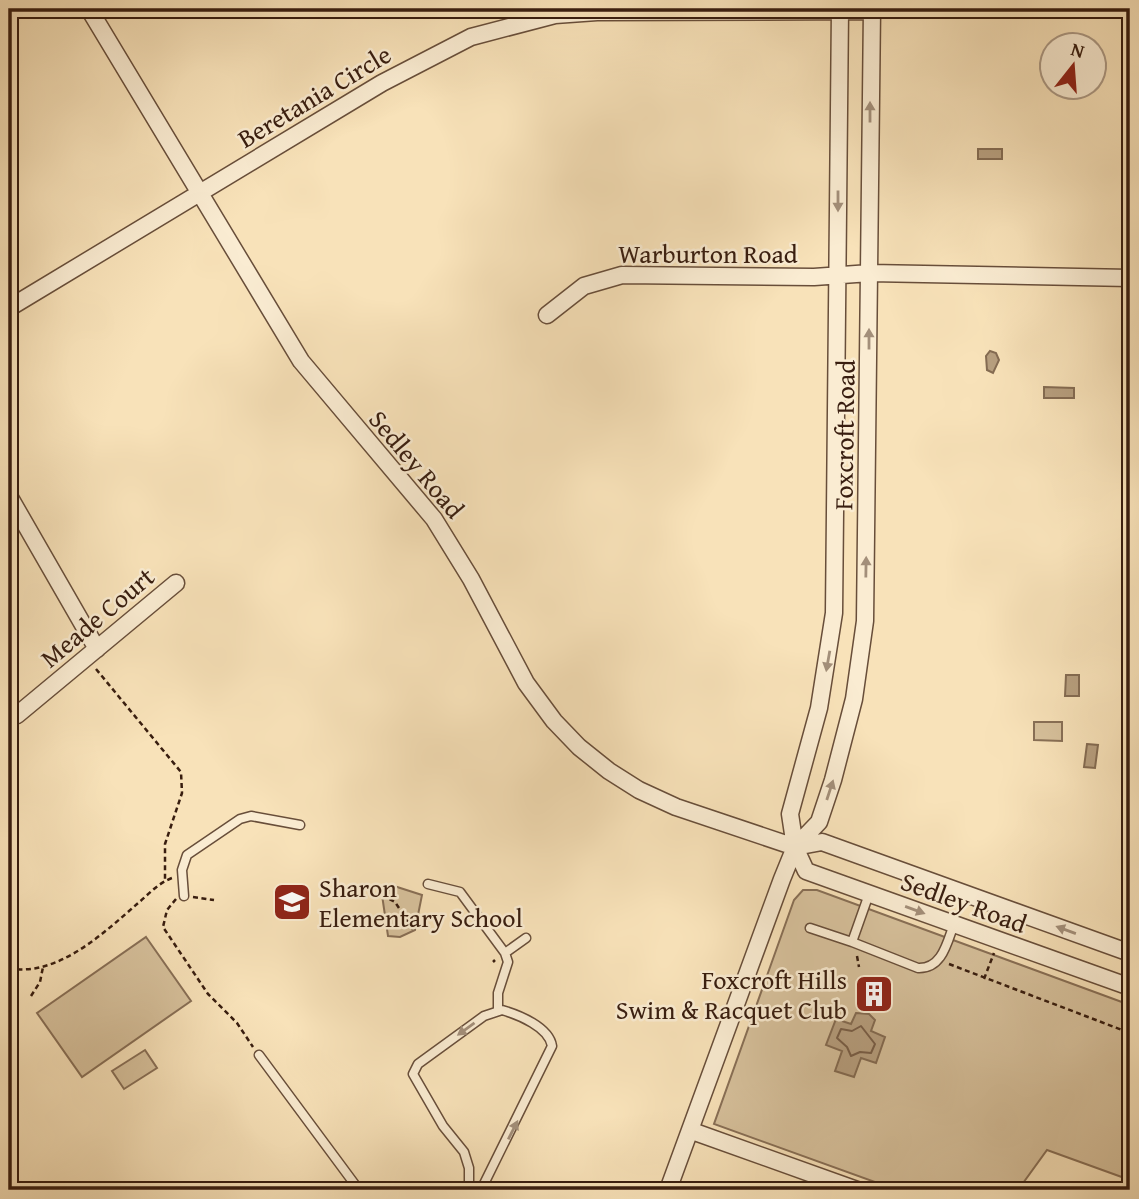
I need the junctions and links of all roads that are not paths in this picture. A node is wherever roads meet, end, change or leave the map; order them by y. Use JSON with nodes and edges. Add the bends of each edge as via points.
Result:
{"nodes":[{"id":1,"x":89,"y":9,"type":"edge"},
{"id":2,"x":840,"y":10,"type":"edge"},
{"id":3,"x":872,"y":10,"type":"edge"},
{"id":4,"x":199,"y":193,"type":"junction"},
{"id":5,"x":870,"y":273,"type":"junction"},
{"id":6,"x":839,"y":275,"type":"junction"},
{"id":7,"x":1130,"y":278,"type":"edge"},
{"id":8,"x":9,"y":308,"type":"edge"},
{"id":9,"x":547,"y":315,"type":"dead end"},
{"id":10,"x":9,"y":496,"type":"edge"},
{"id":11,"x":176,"y":583,"type":"dead end"},
{"id":12,"x":92,"y":653,"type":"junction"},
{"id":13,"x":17,"y":715,"type":"dead end"},
{"id":14,"x":300,"y":825,"type":"dead end"},
{"id":15,"x":795,"y":847,"type":"junction"},
{"id":16,"x":428,"y":884,"type":"dead end"},
{"id":17,"x":869,"y":894,"type":"junction"},
{"id":18,"x":184,"y":896,"type":"road end"},
{"id":19,"x":954,"y":924,"type":"junction"},
{"id":20,"x":810,"y":928,"type":"dead end"},
{"id":21,"x":526,"y":938,"type":"dead end"},
{"id":22,"x":852,"y":943,"type":"junction"},
{"id":23,"x":505,"y":953,"type":"junction"},
{"id":24,"x":1130,"y":953,"type":"edge"},
{"id":25,"x":1130,"y":985,"type":"edge"},
{"id":26,"x":498,"y":1010,"type":"junction"},
{"id":27,"x":259,"y":1055,"type":"road end"},
{"id":28,"x":692,"y":1131,"type":"junction"},
{"id":29,"x":359,"y":1190,"type":"edge"},
{"id":30,"x":470,"y":1190,"type":"edge"},
{"id":31,"x":481,"y":1190,"type":"edge"},
{"id":32,"x":668,"y":1190,"type":"edge"},
{"id":33,"x":857,"y":1190,"type":"edge"}],
"edges":[{"from":1,"to":4,"type":"street","name":"Sedley Road"},
{"from":2,"to":3,"type":"street","name":"Beretania Circle"},
{"from":2,"to":4,"type":"street","name":"Beretania Circle","via":[[573,13],[523,20],[440,51]]},
{"from":2,"to":6,"type":"street","name":"Foxcroft Road","one_way":true},
{"from":5,"to":3,"type":"street","name":"Foxcroft Road","one_way":true},
{"from":4,"to":8,"type":"street","name":"Beretania Circle"},
{"from":4,"to":15,"type":"street","name":"Sedley Road","via":[[301,361],[447,538],[526,683],[554,721],[599,764],[639,790]]},
{"from":5,"to":6,"type":"street","name":"Warburton Road"},
{"from":5,"to":7,"type":"street"},
{"from":15,"to":5,"type":"street","name":"Foxcroft Road","one_way":true,"via":[[819,822],[855,698],[865,621]]},
{"from":6,"to":9,"type":"street","name":"Warburton Road","via":[[622,275],[584,286]]},
{"from":6,"to":15,"type":"street","name":"Foxcroft Road","one_way":true,"via":[[834,613],[819,708],[790,814]]},
{"from":10,"to":12,"type":"street"},
{"from":11,"to":12,"type":"street","name":"Meade Court"},
{"from":12,"to":13,"type":"street","name":"Meade Court"},
{"from":14,"to":18,"type":"lane","via":[[243,818],[190,852],[183,865]]},
{"from":15,"to":17,"type":"street","name":"Sedley Road","via":[[806,871]]},
{"from":24,"to":15,"type":"street","name":"Sedley Road","one_way":true,"via":[[822,842]]},
{"from":15,"to":28,"type":"street","name":"Foxcroft Road"},
{"from":16,"to":23,"type":"lane","via":[[460,892]]},
{"from":17,"to":19,"type":"street","name":"Sedley Road","one_way":true},
{"from":17,"to":22,"type":"lane"},
{"from":19,"to":22,"type":"lane","via":[[943,953],[928,968]]},
{"from":19,"to":25,"type":"street","name":"Sedley Road"},
{"from":20,"to":22,"type":"lane"},
{"from":21,"to":23,"type":"lane"},
{"from":23,"to":26,"type":"lane","via":[[508,962]]},
{"from":26,"to":30,"type":"lane","one_way":true,"via":[[418,1064],[413,1074],[464,1152]]},
{"from":31,"to":26,"type":"lane","one_way":true,"via":[[552,1046],[542,1029]]},
{"from":27,"to":29,"type":"lane"},
{"from":28,"to":32,"type":"street","name":"Foxcroft Road"},
{"from":28,"to":33,"type":"street"}]}
